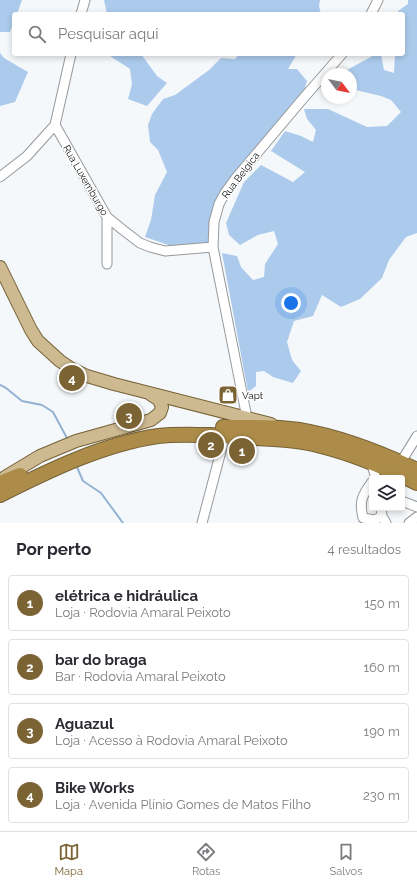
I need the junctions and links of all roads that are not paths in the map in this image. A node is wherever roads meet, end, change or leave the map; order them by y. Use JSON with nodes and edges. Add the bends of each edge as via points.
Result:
{"nodes":[{"id":1,"x":85,"y":0,"type":"edge"},
{"id":2,"x":378,"y":0,"type":"edge"},
{"id":3,"x":82,"y":12,"type":"edge"},
{"id":4,"x":372,"y":12,"type":"edge"},
{"id":5,"x":71,"y":56,"type":"edge"},
{"id":6,"x":340,"y":56,"type":"edge"},
{"id":7,"x":55,"y":125,"type":"junction"},
{"id":8,"x":0,"y":178,"type":"edge"},
{"id":9,"x":107,"y":217,"type":"junction"},
{"id":10,"x":213,"y":247,"type":"junction"},
{"id":11,"x":107,"y":264,"type":"dead end"},
{"id":12,"x":1,"y":272,"type":"edge"},
{"id":13,"x":145,"y":392,"type":"junction"},
{"id":14,"x":248,"y":418,"type":"junction"},
{"id":15,"x":298,"y":429,"type":"junction"},
{"id":16,"x":226,"y":436,"type":"junction"},
{"id":17,"x":417,"y":436,"type":"edge"},
{"id":18,"x":71,"y":453,"type":"junction"},
{"id":19,"x":372,"y":462,"type":"junction"},
{"id":20,"x":401,"y":462,"type":"junction"},
{"id":21,"x":417,"y":470,"type":"edge"},
{"id":22,"x":374,"y":475,"type":"edge"},
{"id":23,"x":0,"y":480,"type":"edge"},
{"id":24,"x":417,"y":482,"type":"edge"},
{"id":25,"x":0,"y":484,"type":"edge"},
{"id":26,"x":369,"y":486,"type":"edge"},
{"id":27,"x":0,"y":495,"type":"edge"},
{"id":28,"x":405,"y":502,"type":"edge"},
{"id":29,"x":417,"y":508,"type":"edge"},
{"id":30,"x":383,"y":516,"type":"edge"},
{"id":31,"x":417,"y":517,"type":"edge"},
{"id":32,"x":202,"y":523,"type":"edge"},
{"id":33,"x":409,"y":523,"type":"edge"}],
"edges":[{"from":1,"to":3,"type":"street"},
{"from":2,"to":4,"type":"street"},
{"from":5,"to":7,"type":"street"},
{"from":6,"to":10,"type":"street","name":"Rua Belgica","via":[[225,193],[214,222]]},
{"from":7,"to":8,"type":"street","via":[[26,156]]},
{"from":7,"to":9,"type":"street","name":"Rua Luxemburgo"},
{"from":9,"to":10,"type":"street","name":"Rua Luxemburgo","via":[[150,247],[166,251]]},
{"from":9,"to":11,"type":"street"},
{"from":10,"to":14,"type":"street","name":"Rua Belgica"},
{"from":12,"to":13,"type":"main road","via":[[38,341],[60,361],[87,376]]},
{"from":13,"to":14,"type":"main road"},
{"from":13,"to":18,"type":"main road","via":[[162,404],[162,410],[154,418],[116,429]]},
{"from":14,"to":15,"type":"main road"},
{"from":15,"to":18,"type":"highway","via":[[172,426],[137,432]]},
{"from":15,"to":20,"type":"highway","via":[[342,439]]},
{"from":16,"to":18,"type":"highway","via":[[159,436]]},
{"from":16,"to":19,"type":"highway","via":[[294,440]]},
{"from":16,"to":32,"type":"street"},
{"from":17,"to":20,"type":"street"},
{"from":18,"to":23,"type":"main road","via":[[40,456]]},
{"from":18,"to":25,"type":"highway"},
{"from":18,"to":27,"type":"highway"},
{"from":19,"to":22,"type":"street"},
{"from":19,"to":24,"type":"highway"},
{"from":20,"to":21,"type":"highway"},
{"from":26,"to":30,"type":"street","via":[[364,492],[360,507],[363,518],[375,520]]},
{"from":28,"to":29,"type":"street"},
{"from":31,"to":33,"type":"street"}]}
